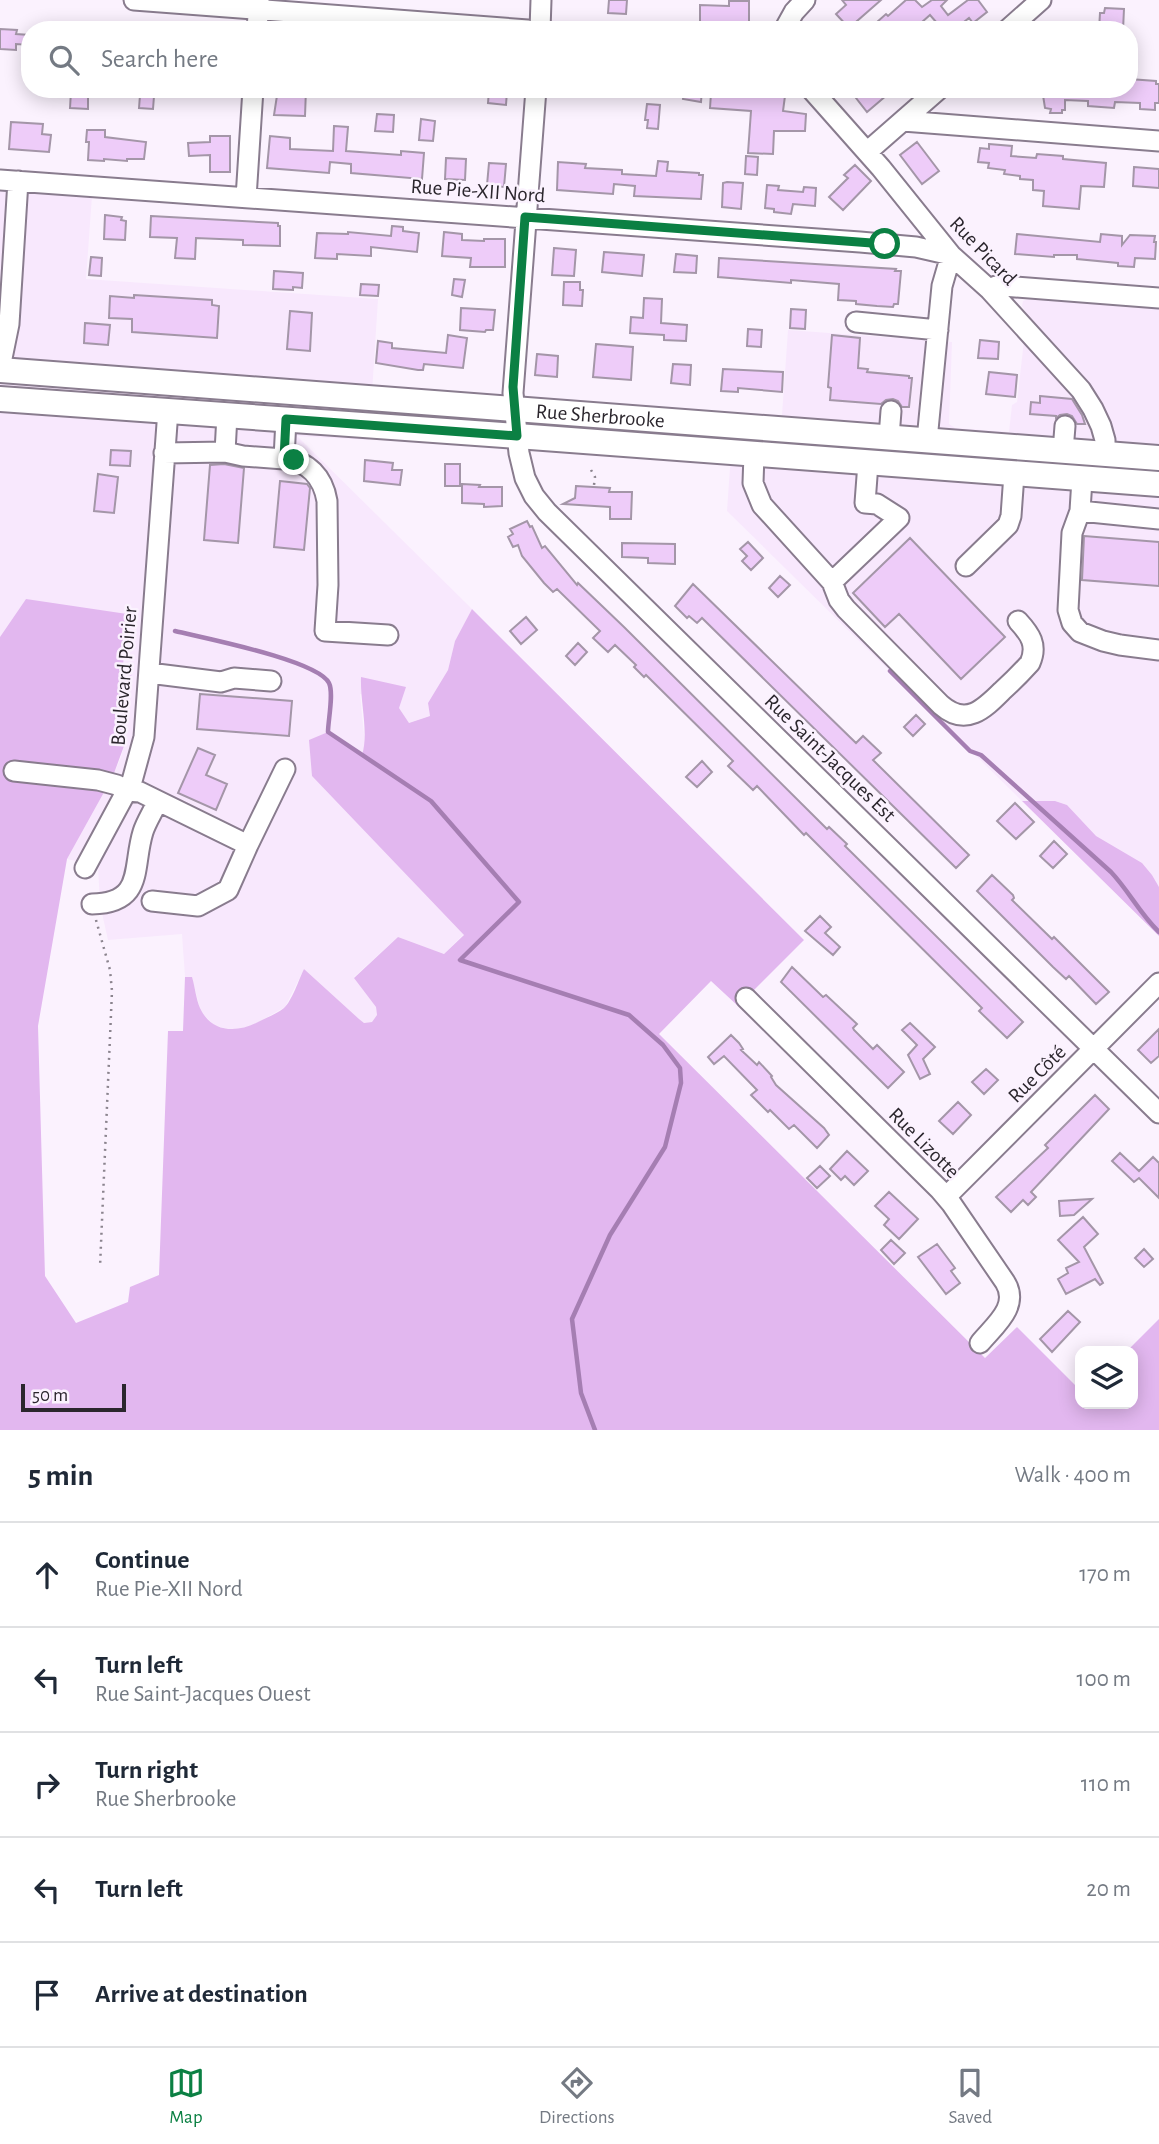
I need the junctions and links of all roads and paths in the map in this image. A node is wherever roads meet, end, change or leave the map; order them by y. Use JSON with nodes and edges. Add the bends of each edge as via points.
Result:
{"nodes":[{"id":1,"x":134,"y":0,"type":"edge"},
{"id":2,"x":541,"y":0,"type":"edge"},
{"id":3,"x":805,"y":0,"type":"edge"},
{"id":4,"x":1041,"y":0,"type":"edge"},
{"id":5,"x":259,"y":5,"type":"edge"},
{"id":6,"x":431,"y":21,"type":"edge"},
{"id":7,"x":540,"y":21,"type":"edge"},
{"id":8,"x":789,"y":21,"type":"edge"},
{"id":9,"x":1017,"y":21,"type":"edge"},
{"id":10,"x":252,"y":98,"type":"edge"},
{"id":11,"x":535,"y":98,"type":"edge"},
{"id":12,"x":819,"y":98,"type":"edge"},
{"id":13,"x":929,"y":98,"type":"edge"},
{"id":14,"x":903,"y":121,"type":"junction"},
{"id":15,"x":1159,"y":141,"type":"edge"},
{"id":16,"x":867,"y":152,"type":"junction"},
{"id":17,"x":9,"y":180,"type":"edge"},
{"id":18,"x":246,"y":198,"type":"junction"},
{"id":19,"x":525,"y":217,"type":"junction"},
{"id":20,"x":951,"y":255,"type":"junction"},
{"id":21,"x":990,"y":290,"type":"junction"},
{"id":22,"x":1159,"y":298,"type":"edge"},
{"id":23,"x":856,"y":322,"type":"dead end"},
{"id":24,"x":938,"y":330,"type":"junction"},
{"id":25,"x":0,"y":369,"type":"edge"},
{"id":26,"x":0,"y":399,"type":"edge"},
{"id":27,"x":168,"y":410,"type":"junction"},
{"id":28,"x":514,"y":410,"type":"junction"},
{"id":29,"x":891,"y":411,"type":"dead end"},
{"id":30,"x":227,"y":415,"type":"junction"},
{"id":31,"x":286,"y":419,"type":"junction"},
{"id":32,"x":517,"y":436,"type":"junction"},
{"id":33,"x":889,"y":437,"type":"junction"},
{"id":34,"x":926,"y":440,"type":"junction"},
{"id":35,"x":225,"y":452,"type":"junction"},
{"id":36,"x":164,"y":453,"type":"junction"},
{"id":37,"x":754,"y":454,"type":"junction"},
{"id":38,"x":1105,"y":454,"type":"junction"},
{"id":39,"x":1159,"y":458,"type":"edge"},
{"id":40,"x":284,"y":459,"type":"junction"},
{"id":41,"x":868,"y":463,"type":"junction"},
{"id":42,"x":592,"y":470,"type":"dead end"},
{"id":43,"x":1014,"y":474,"type":"junction"},
{"id":44,"x":1082,"y":479,"type":"junction"},
{"id":45,"x":1159,"y":484,"type":"edge"},
{"id":46,"x":594,"y":485,"type":"dead end"},
{"id":47,"x":1080,"y":511,"type":"junction"},
{"id":48,"x":1159,"y":519,"type":"edge"},
{"id":49,"x":966,"y":566,"type":"dead end"},
{"id":50,"x":832,"y":582,"type":"junction"},
{"id":51,"x":1018,"y":621,"type":"dead end"},
{"id":52,"x":388,"y":635,"type":"dead end"},
{"id":53,"x":1159,"y":650,"type":"edge"},
{"id":54,"x":149,"y":673,"type":"junction"},
{"id":55,"x":271,"y":681,"type":"dead end"},
{"id":56,"x":285,"y":769,"type":"dead end"},
{"id":57,"x":14,"y":771,"type":"dead end"},
{"id":58,"x":127,"y":791,"type":"junction"},
{"id":59,"x":158,"y":802,"type":"junction"},
{"id":60,"x":248,"y":845,"type":"junction"},
{"id":61,"x":85,"y":869,"type":"dead end"},
{"id":62,"x":152,"y":901,"type":"dead end"},
{"id":63,"x":92,"y":904,"type":"joint"},
{"id":64,"x":1159,"y":983,"type":"edge"},
{"id":65,"x":746,"y":998,"type":"dead end"},
{"id":66,"x":1094,"y":1049,"type":"junction"},
{"id":67,"x":1159,"y":1113,"type":"edge"},
{"id":68,"x":946,"y":1197,"type":"junction"},
{"id":69,"x":100,"y":1267,"type":"dead end"},
{"id":70,"x":981,"y":1343,"type":"dead end"}],
"edges":[{"from":1,"to":5,"type":"street"},
{"from":2,"to":7,"type":"street"},
{"from":3,"to":8,"type":"street"},
{"from":4,"to":9,"type":"street"},
{"from":5,"to":6,"type":"street"},
{"from":10,"to":18,"type":"street"},
{"from":11,"to":19,"type":"street","name":"Rue Saint-Jacques Est"},
{"from":12,"to":16,"type":"street","name":"Rue Picard"},
{"from":13,"to":14,"type":"street"},
{"from":14,"to":15,"type":"street"},
{"from":14,"to":16,"type":"street"},
{"from":16,"to":20,"type":"street","name":"Rue Picard"},
{"from":17,"to":18,"type":"street","name":"Rue Pie-XII Nord"},
{"from":17,"to":25,"type":"street","via":[[9,324]]},
{"from":18,"to":19,"type":"street","name":"Rue Pie-XII Nord"},
{"from":19,"to":20,"type":"street","name":"Rue Pie-XII Nord","via":[[901,245]]},
{"from":19,"to":28,"type":"street","name":"Rue Saint-Jacques Est"},
{"from":20,"to":21,"type":"street","name":"Rue Picard"},
{"from":20,"to":24,"type":"street","via":[[942,286]]},
{"from":21,"to":22,"type":"street","via":[[1003,286]]},
{"from":21,"to":38,"type":"street","name":"Rue Picard","via":[[1085,396],[1103,433]]},
{"from":23,"to":24,"type":"street"},
{"from":24,"to":34,"type":"street"},
{"from":25,"to":28,"type":"main road","name":"Rue Sherbrooke"},
{"from":26,"to":27,"type":"main road","name":"Rue Sherbrooke"},
{"from":27,"to":30,"type":"main road","name":"Rue Sherbrooke"},
{"from":27,"to":36,"type":"street","name":"Boulevard Poirier"},
{"from":28,"to":32,"type":"street","name":"Rue Saint-Jacques Est"},
{"from":28,"to":33,"type":"main road","name":"Rue Sherbrooke"},
{"from":29,"to":33,"type":"street"},
{"from":30,"to":31,"type":"main road","name":"Rue Sherbrooke"},
{"from":30,"to":35,"type":"street"},
{"from":31,"to":32,"type":"main road","name":"Rue Sherbrooke"},
{"from":31,"to":40,"type":"street"},
{"from":32,"to":37,"type":"main road","name":"Rue Sherbrooke"},
{"from":32,"to":66,"type":"street","name":"Rue Saint-Jacques Est","via":[[525,478],[547,512]]},
{"from":33,"to":34,"type":"main road","name":"Rue Sherbrooke"},
{"from":34,"to":38,"type":"main road","name":"Rue Sherbrooke","via":[[1064,439]]},
{"from":35,"to":36,"type":"street"},
{"from":35,"to":40,"type":"street"},
{"from":36,"to":54,"type":"street","name":"Boulevard Poirier"},
{"from":37,"to":41,"type":"main road","name":"Rue Sherbrooke"},
{"from":37,"to":50,"type":"street","via":[[753,487],[762,505]]},
{"from":38,"to":39,"type":"main road","name":"Rue Sherbrooke"},
{"from":40,"to":52,"type":"street","via":[[305,465],[326,491],[324,631]]},
{"from":41,"to":43,"type":"main road","name":"Rue Sherbrooke"},
{"from":41,"to":50,"type":"street","via":[[865,503],[877,504],[899,517]]},
{"from":42,"to":46,"type":"path"},
{"from":43,"to":44,"type":"main road","name":"Rue Sherbrooke"},
{"from":43,"to":49,"type":"street","via":[[1008,525]]},
{"from":44,"to":45,"type":"main road","name":"Rue Sherbrooke"},
{"from":44,"to":47,"type":"street"},
{"from":47,"to":48,"type":"street"},
{"from":47,"to":53,"type":"street","via":[[1072,533],[1068,610],[1072,623],[1094,639]]},
{"from":50,"to":51,"type":"street","via":[[853,617],[941,705],[959,714],[983,709],[1030,663],[1033,641]]},
{"from":54,"to":55,"type":"street","via":[[220,682],[234,678]]},
{"from":54,"to":58,"type":"street","name":"Boulevard Poirier","via":[[144,737]]},
{"from":56,"to":60,"type":"street"},
{"from":57,"to":58,"type":"street","via":[[98,779]]},
{"from":58,"to":59,"type":"street"},
{"from":58,"to":61,"type":"street","name":"Boulevard Poirier"},
{"from":59,"to":60,"type":"street"},
{"from":59,"to":63,"type":"street","via":[[143,832],[129,890],[108,903]]},
{"from":60,"to":62,"type":"street","via":[[229,890],[198,906]]},
{"from":63,"to":69,"type":"path","via":[[110,970],[111,991]]},
{"from":64,"to":66,"type":"street","name":"Rue Côté"},
{"from":65,"to":68,"type":"street","name":"Rue Lizotte"},
{"from":66,"to":67,"type":"street","name":"Rue Saint-Jacques Est"},
{"from":66,"to":68,"type":"street","name":"Rue Côté"},
{"from":68,"to":70,"type":"street","name":"Rue Lizotte","via":[[1010,1291],[1008,1307]]}]}
